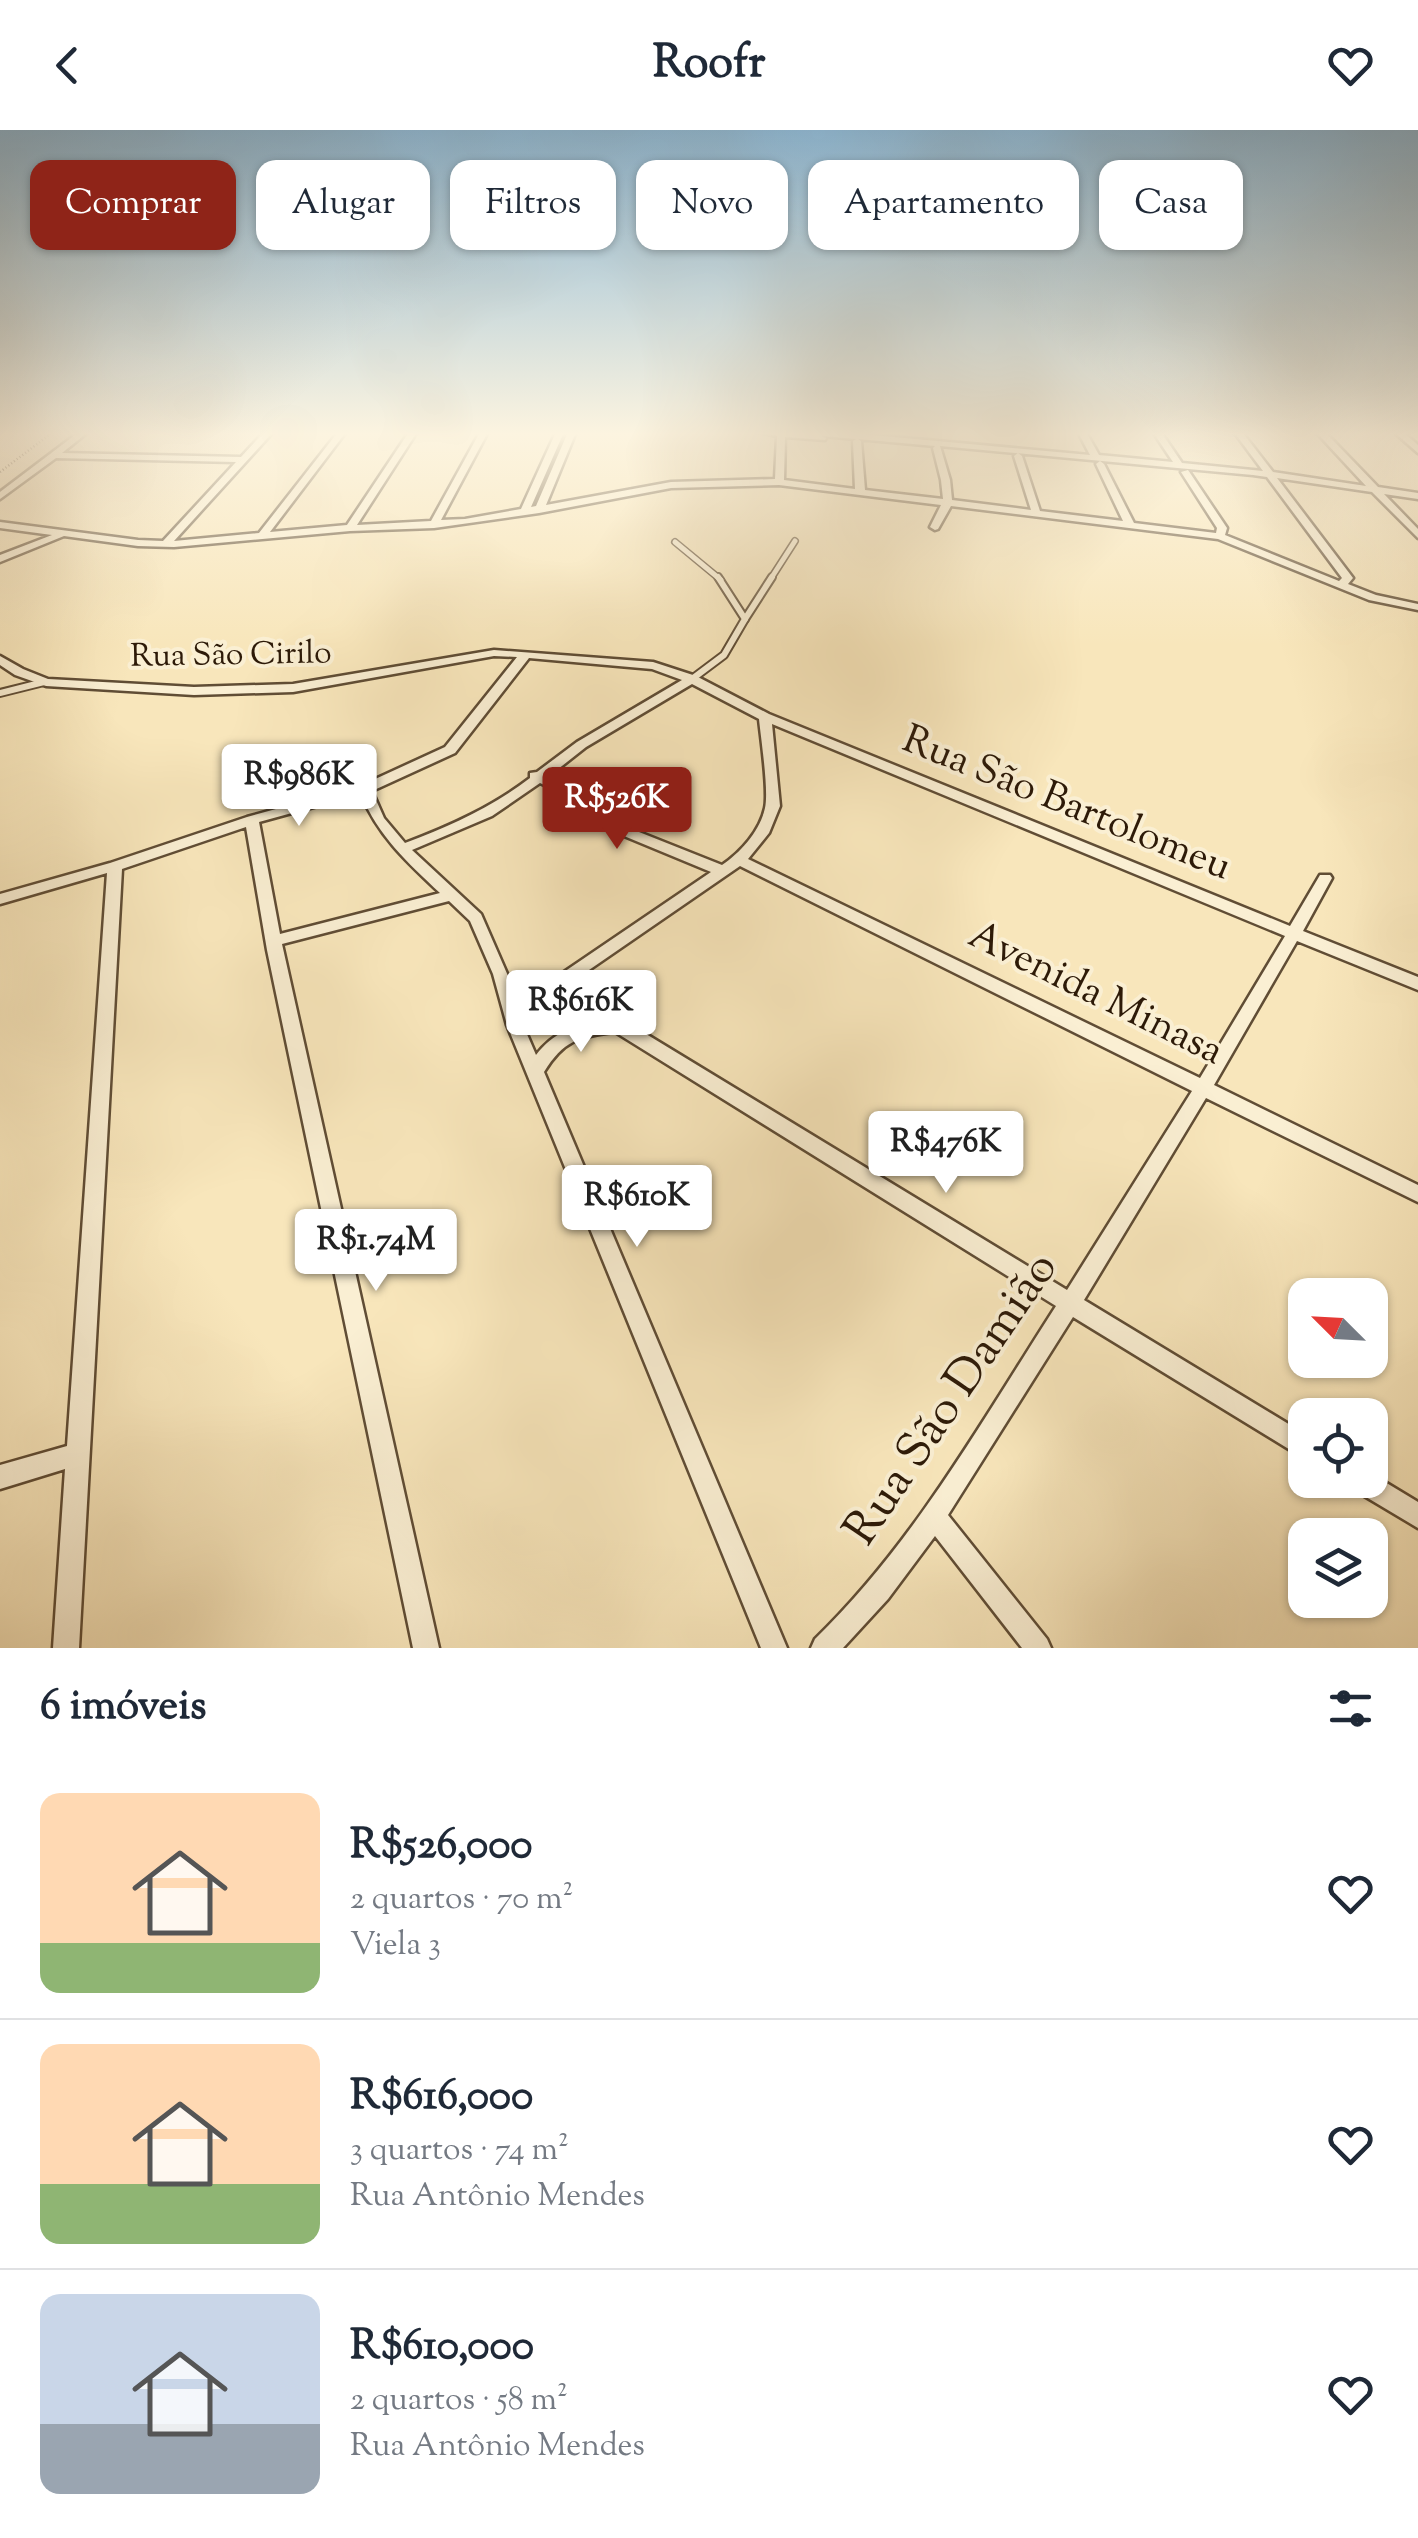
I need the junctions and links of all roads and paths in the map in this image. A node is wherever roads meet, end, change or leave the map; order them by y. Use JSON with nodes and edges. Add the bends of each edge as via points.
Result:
{"nodes":[{"id":1,"x":203,"y":503,"type":"edge"},
{"id":2,"x":288,"y":503,"type":"edge"},
{"id":3,"x":367,"y":503,"type":"edge"},
{"id":4,"x":446,"y":503,"type":"edge"},
{"id":5,"x":528,"y":503,"type":"edge"},
{"id":6,"x":542,"y":503,"type":"edge"},
{"id":7,"x":578,"y":503,"type":"edge"},
{"id":8,"x":949,"y":503,"type":"edge"},
{"id":9,"x":974,"y":503,"type":"edge"},
{"id":10,"x":1034,"y":503,"type":"edge"},
{"id":11,"x":1118,"y":503,"type":"edge"},
{"id":12,"x":1205,"y":503,"type":"edge"},
{"id":13,"x":1294,"y":503,"type":"edge"},
{"id":14,"x":1387,"y":503,"type":"edge"},
{"id":15,"x":539,"y":510,"type":"junction"},
{"id":16,"x":1036,"y":510,"type":"junction"},
{"id":17,"x":524,"y":512,"type":"junction"},
{"id":18,"x":1128,"y":523,"type":"junction"},
{"id":19,"x":434,"y":525,"type":"junction"},
{"id":20,"x":0,"y":526,"type":"edge"},
{"id":21,"x":935,"y":526,"type":"dead end"},
{"id":22,"x":350,"y":528,"type":"junction"},
{"id":23,"x":64,"y":534,"type":"junction"},
{"id":24,"x":1418,"y":535,"type":"edge"},
{"id":25,"x":262,"y":536,"type":"junction"},
{"id":26,"x":1220,"y":536,"type":"junction"},
{"id":27,"x":795,"y":541,"type":"dead end"},
{"id":28,"x":675,"y":542,"type":"dead end"},
{"id":29,"x":165,"y":544,"type":"junction"},
{"id":30,"x":1333,"y":557,"type":"junction"},
{"id":31,"x":0,"y":559,"type":"edge"},
{"id":32,"x":1298,"y":565,"type":"junction"},
{"id":33,"x":1342,"y":584,"type":"junction"},
{"id":34,"x":1418,"y":607,"type":"edge"},
{"id":35,"x":744,"y":619,"type":"junction"},
{"id":36,"x":526,"y":654,"type":"junction"},
{"id":37,"x":0,"y":660,"type":"edge"},
{"id":38,"x":692,"y":679,"type":"junction"},
{"id":39,"x":46,"y":682,"type":"junction"},
{"id":40,"x":0,"y":693,"type":"edge"},
{"id":41,"x":765,"y":717,"type":"junction"},
{"id":42,"x":535,"y":776,"type":"junction"},
{"id":43,"x":365,"y":788,"type":"junction"},
{"id":44,"x":252,"y":820,"type":"junction"},
{"id":45,"x":402,"y":850,"type":"junction"},
{"id":46,"x":740,"y":860,"type":"junction"},
{"id":47,"x":115,"y":866,"type":"junction"},
{"id":48,"x":722,"y":871,"type":"junction"},
{"id":49,"x":1325,"y":878,"type":"dead end"},
{"id":50,"x":450,"y":896,"type":"junction"},
{"id":51,"x":0,"y":899,"type":"edge"},
{"id":52,"x":1294,"y":933,"type":"junction"},
{"id":53,"x":274,"y":941,"type":"junction"},
{"id":54,"x":562,"y":981,"type":"junction"},
{"id":55,"x":1418,"y":984,"type":"edge"},
{"id":56,"x":506,"y":992,"type":"junction"},
{"id":57,"x":617,"y":1025,"type":"junction"},
{"id":58,"x":536,"y":1072,"type":"junction"},
{"id":59,"x":1202,"y":1086,"type":"junction"},
{"id":60,"x":1418,"y":1194,"type":"edge"},
{"id":61,"x":1071,"y":1303,"type":"junction"},
{"id":62,"x":1288,"y":1436,"type":"edge"},
{"id":63,"x":78,"y":1454,"type":"junction"},
{"id":64,"x":0,"y":1476,"type":"edge"},
{"id":65,"x":1388,"y":1498,"type":"edge"},
{"id":66,"x":934,"y":1516,"type":"junction"},
{"id":67,"x":1418,"y":1516,"type":"edge"},
{"id":68,"x":66,"y":1648,"type":"edge"},
{"id":69,"x":426,"y":1648,"type":"edge"},
{"id":70,"x":774,"y":1648,"type":"edge"},
{"id":71,"x":824,"y":1648,"type":"edge"},
{"id":72,"x":1038,"y":1648,"type":"edge"}],
"edges":[{"from":1,"to":29,"type":"street"},
{"from":2,"to":25,"type":"street"},
{"from":3,"to":22,"type":"street"},
{"from":4,"to":19,"type":"street"},
{"from":5,"to":17,"type":"street"},
{"from":6,"to":15,"type":"street"},
{"from":7,"to":15,"type":"street"},
{"from":8,"to":21,"type":"street"},
{"from":9,"to":16,"type":"street"},
{"from":10,"to":16,"type":"street"},
{"from":11,"to":18,"type":"street"},
{"from":12,"to":26,"type":"street","via":[[1222,528]]},
{"from":13,"to":30,"type":"street"},
{"from":14,"to":24,"type":"street"},
{"from":15,"to":17,"type":"street"},
{"from":16,"to":18,"type":"street"},
{"from":17,"to":19,"type":"street"},
{"from":18,"to":26,"type":"street"},
{"from":19,"to":22,"type":"street"},
{"from":20,"to":23,"type":"street"},
{"from":22,"to":25,"type":"street"},
{"from":23,"to":29,"type":"street"},
{"from":23,"to":31,"type":"street"},
{"from":25,"to":29,"type":"street"},
{"from":26,"to":32,"type":"street"},
{"from":27,"to":35,"type":"lane"},
{"from":28,"to":35,"type":"lane","via":[[724,579]]},
{"from":30,"to":32,"type":"street"},
{"from":30,"to":33,"type":"street","via":[[1348,578]]},
{"from":32,"to":33,"type":"street"},
{"from":33,"to":34,"type":"street"},
{"from":35,"to":38,"type":"lane","via":[[732,649]]},
{"from":36,"to":38,"type":"street","name":"Rua São Cirilo","via":[[654,666]]},
{"from":36,"to":39,"type":"street","name":"Rua São Cirilo","via":[[494,653],[293,688],[194,691]]},
{"from":36,"to":43,"type":"street","via":[[450,750]]},
{"from":37,"to":39,"type":"street","name":"Rua São Cirilo"},
{"from":38,"to":41,"type":"street","name":"Rua São Bartolomeu"},
{"from":38,"to":42,"type":"street"},
{"from":39,"to":40,"type":"lane"},
{"from":41,"to":46,"type":"street","via":[[774,806]]},
{"from":41,"to":52,"type":"street","name":"Rua São Bartolomeu"},
{"from":42,"to":45,"type":"street","via":[[457,828]]},
{"from":42,"to":48,"type":"street","via":[[600,806],[629,833]]},
{"from":43,"to":44,"type":"street"},
{"from":43,"to":45,"type":"street"},
{"from":44,"to":47,"type":"street"},
{"from":44,"to":53,"type":"street"},
{"from":45,"to":50,"type":"street"},
{"from":46,"to":48,"type":"street"},
{"from":46,"to":59,"type":"street","name":"Avenida Minasa"},
{"from":47,"to":51,"type":"street"},
{"from":47,"to":63,"type":"street"},
{"from":48,"to":54,"type":"street"},
{"from":49,"to":52,"type":"street","name":"Rua São Damião"},
{"from":50,"to":53,"type":"street"},
{"from":50,"to":56,"type":"street","via":[[476,918]]},
{"from":52,"to":55,"type":"street","name":"Rua São Bartolomeu"},
{"from":52,"to":59,"type":"street","name":"Rua São Damião"},
{"from":53,"to":69,"type":"street"},
{"from":54,"to":56,"type":"street"},
{"from":54,"to":57,"type":"street"},
{"from":56,"to":58,"type":"street"},
{"from":57,"to":58,"type":"street","via":[[560,1038]]},
{"from":57,"to":61,"type":"street"},
{"from":58,"to":70,"type":"street"},
{"from":59,"to":60,"type":"street","name":"Avenida Minasa"},
{"from":59,"to":61,"type":"street","name":"Rua São Damião"},
{"from":61,"to":62,"type":"street"},
{"from":61,"to":66,"type":"street","name":"Rua São Damião"},
{"from":63,"to":64,"type":"street"},
{"from":63,"to":68,"type":"street"},
{"from":65,"to":67,"type":"street"},
{"from":66,"to":71,"type":"street","name":"Rua São Damião","via":[[853,1622]]},
{"from":66,"to":72,"type":"street"}]}
